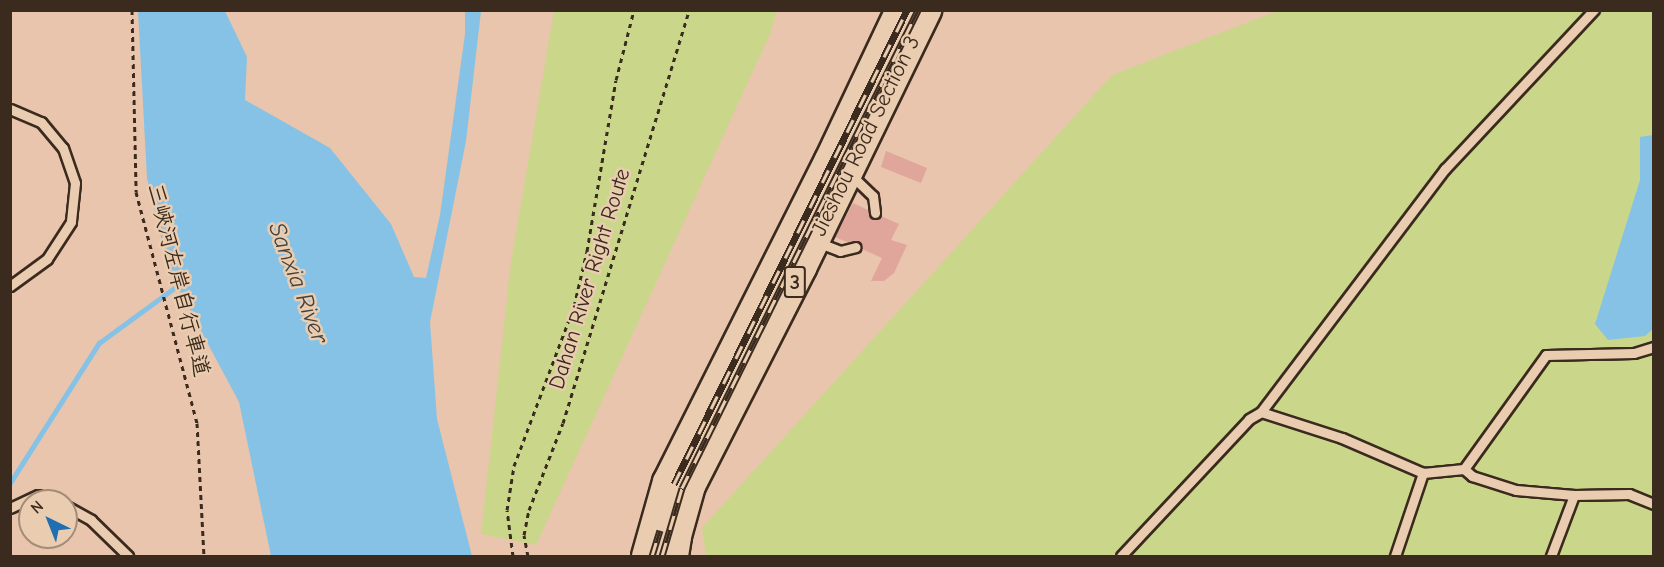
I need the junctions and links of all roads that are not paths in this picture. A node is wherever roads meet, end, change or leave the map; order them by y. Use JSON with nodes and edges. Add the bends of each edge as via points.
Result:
{"nodes":[{"id":1,"x":900,"y":10,"type":"edge"},
{"id":2,"x":927,"y":10,"type":"edge"},
{"id":3,"x":1594,"y":10,"type":"edge"},
{"id":4,"x":10,"y":109,"type":"edge"},
{"id":5,"x":848,"y":172,"type":"junction"},
{"id":6,"x":875,"y":213,"type":"dead end"},
{"id":7,"x":815,"y":242,"type":"junction"},
{"id":8,"x":856,"y":247,"type":"dead end"},
{"id":9,"x":10,"y":286,"type":"edge"},
{"id":10,"x":1653,"y":347,"type":"edge"},
{"id":11,"x":1261,"y":412,"type":"junction"},
{"id":12,"x":1464,"y":469,"type":"junction"},
{"id":13,"x":1423,"y":473,"type":"junction"},
{"id":14,"x":1574,"y":495,"type":"junction"},
{"id":15,"x":1653,"y":504,"type":"edge"},
{"id":16,"x":78,"y":513,"type":"edge"},
{"id":17,"x":128,"y":556,"type":"edge"},
{"id":18,"x":646,"y":556,"type":"edge"},
{"id":19,"x":674,"y":556,"type":"edge"},
{"id":20,"x":1121,"y":556,"type":"edge"},
{"id":21,"x":1395,"y":556,"type":"edge"},
{"id":22,"x":1551,"y":556,"type":"edge"}],
"edges":[{"from":1,"to":18,"type":"main road","name":"Jieshou Road Section 3","number":"3","via":[[667,482]]},
{"from":2,"to":5,"type":"main road","name":"Jieshou Road Section 3","number":"3"},
{"from":3,"to":11,"type":"lane","via":[[1445,169]]},
{"from":4,"to":9,"type":"lane","via":[[41,122],[63,148],[75,183],[71,222],[47,259]]},
{"from":5,"to":6,"type":"lane","via":[[873,196]]},
{"from":5,"to":7,"type":"main road","name":"Jieshou Road Section 3","number":"3"},
{"from":7,"to":8,"type":"lane","via":[[840,251]]},
{"from":7,"to":19,"type":"main road","name":"Jieshou Road Section 3","number":"3","via":[[691,486]]},
{"from":10,"to":12,"type":"lane","via":[[1634,353],[1546,355]]},
{"from":11,"to":13,"type":"lane","via":[[1342,438]]},
{"from":11,"to":20,"type":"lane","via":[[1250,419]]},
{"from":12,"to":13,"type":"lane"},
{"from":12,"to":14,"type":"lane","via":[[1472,476],[1516,490]]},
{"from":13,"to":21,"type":"lane"},
{"from":14,"to":15,"type":"lane","via":[[1629,494]]},
{"from":14,"to":22,"type":"lane"},
{"from":16,"to":17,"type":"lane","via":[[91,520]]}]}
